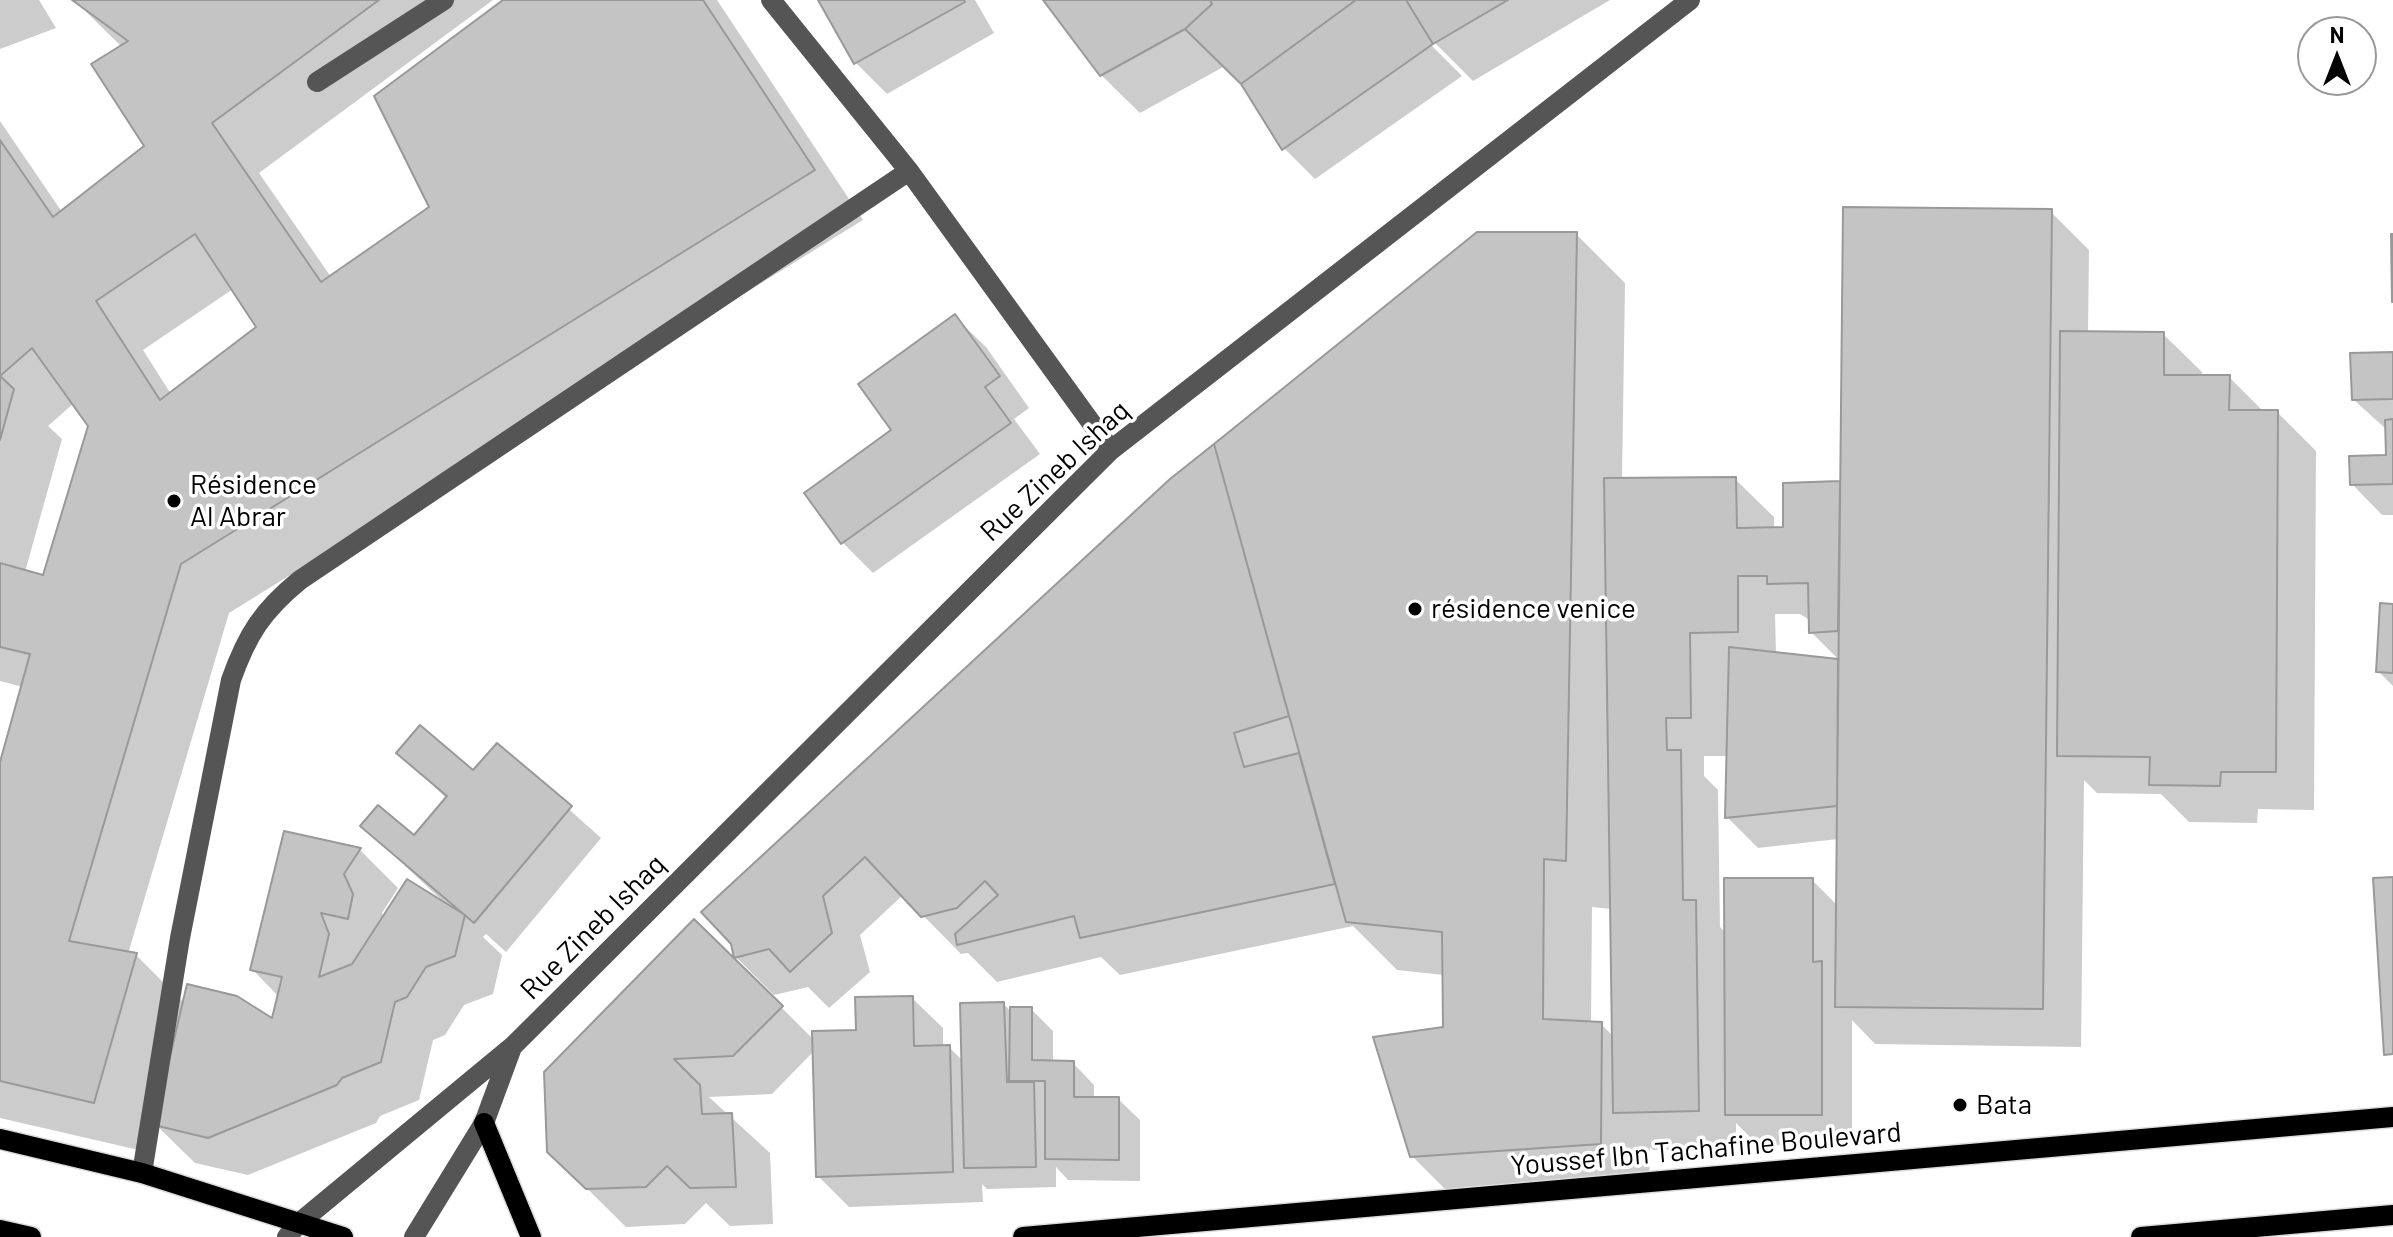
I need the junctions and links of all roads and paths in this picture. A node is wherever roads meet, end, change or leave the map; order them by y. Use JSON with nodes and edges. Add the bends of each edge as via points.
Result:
{"nodes":[{"id":1,"x":444,"y":0,"type":"edge"},
{"id":2,"x":771,"y":0,"type":"edge"},
{"id":3,"x":1690,"y":0,"type":"edge"},
{"id":4,"x":317,"y":82,"type":"dead end"},
{"id":5,"x":909,"y":171,"type":"junction"},
{"id":6,"x":1111,"y":450,"type":"junction"},
{"id":7,"x":513,"y":1046,"type":"junction"},
{"id":8,"x":2393,"y":1117,"type":"edge"},
{"id":9,"x":484,"y":1123,"type":"junction"},
{"id":10,"x":0,"y":1139,"type":"edge"},
{"id":11,"x":142,"y":1173,"type":"junction"},
{"id":12,"x":2393,"y":1215,"type":"edge"},
{"id":13,"x":0,"y":1230,"type":"edge"},
{"id":14,"x":293,"y":1230,"type":"edge"},
{"id":15,"x":31,"y":1237,"type":"edge"},
{"id":16,"x":343,"y":1237,"type":"edge"},
{"id":17,"x":414,"y":1237,"type":"edge"},
{"id":18,"x":531,"y":1237,"type":"edge"},
{"id":19,"x":1023,"y":1237,"type":"edge"},
{"id":20,"x":2141,"y":1237,"type":"edge"}],
"edges":[{"from":1,"to":4,"type":"street"},
{"from":2,"to":5,"type":"street"},
{"from":3,"to":6,"type":"street","name":"Rue Zineb Ishaq"},
{"from":5,"to":6,"type":"street"},
{"from":5,"to":11,"type":"street","via":[[271,604],[245,641],[231,680],[180,938]]},
{"from":6,"to":7,"type":"street","name":"Rue Zineb Ishaq"},
{"from":7,"to":9,"type":"street","name":"Rue Zineb Ishaq"},
{"from":7,"to":14,"type":"street","name":"Rue Zineb Ishaq"},
{"from":8,"to":19,"type":"main road","name":"Youssef Ibn Tachafine Boulevard"},
{"from":9,"to":17,"type":"street","name":"Rue Zineb Ishaq"},
{"from":9,"to":18,"type":"main road"},
{"from":10,"to":11,"type":"main road"},
{"from":11,"to":14,"type":"main road"},
{"from":12,"to":20,"type":"main road"},
{"from":13,"to":15,"type":"main road"},
{"from":14,"to":16,"type":"main road"}]}
